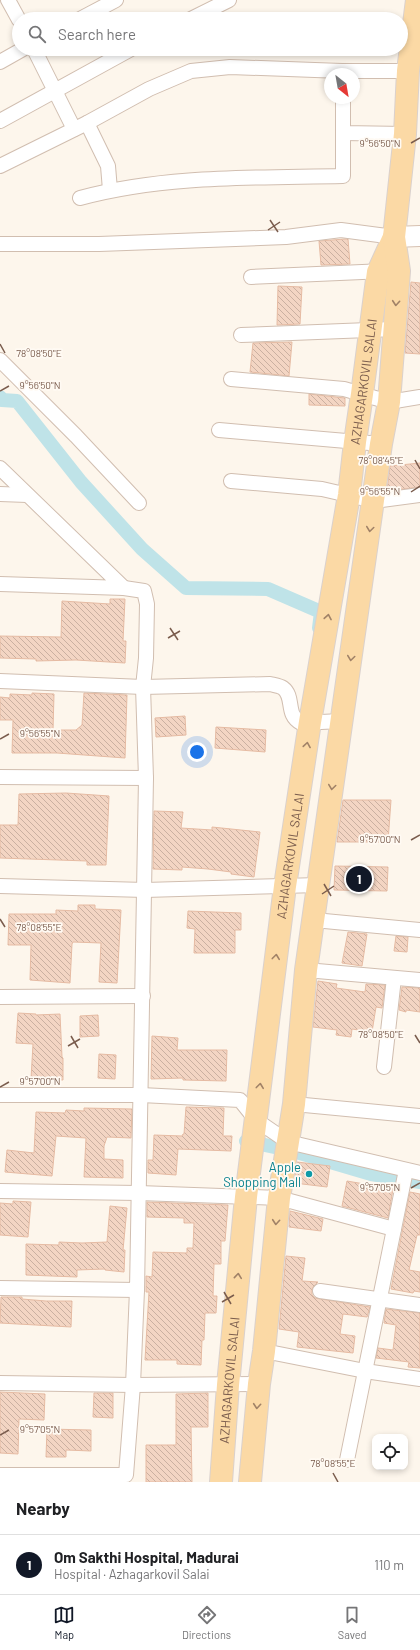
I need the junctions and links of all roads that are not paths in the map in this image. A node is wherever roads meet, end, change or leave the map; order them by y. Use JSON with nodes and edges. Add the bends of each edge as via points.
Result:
{"nodes":[{"id":1,"x":8,"y":0,"type":"edge"},
{"id":2,"x":116,"y":0,"type":"edge"},
{"id":3,"x":229,"y":0,"type":"edge"},
{"id":4,"x":417,"y":0,"type":"edge"},
{"id":5,"x":0,"y":4,"type":"edge"},
{"id":6,"x":15,"y":12,"type":"edge"},
{"id":7,"x":93,"y":12,"type":"edge"},
{"id":8,"x":205,"y":12,"type":"edge"},
{"id":9,"x":417,"y":25,"type":"edge"},
{"id":10,"x":12,"y":55,"type":"edge"},
{"id":11,"x":38,"y":56,"type":"edge"},
{"id":12,"x":118,"y":56,"type":"edge"},
{"id":13,"x":0,"y":62,"type":"edge"},
{"id":14,"x":408,"y":71,"type":"junction"},
{"id":15,"x":324,"y":72,"type":"edge"},
{"id":16,"x":360,"y":72,"type":"edge"},
{"id":17,"x":56,"y":92,"type":"junction"},
{"id":18,"x":343,"y":104,"type":"edge"},
{"id":19,"x":0,"y":121,"type":"edge"},
{"id":20,"x":87,"y":123,"type":"junction"},
{"id":21,"x":74,"y":129,"type":"junction"},
{"id":22,"x":343,"y":133,"type":"junction"},
{"id":23,"x":405,"y":134,"type":"junction"},
{"id":24,"x":0,"y":166,"type":"edge"},
{"id":25,"x":110,"y":190,"type":"junction"},
{"id":26,"x":80,"y":198,"type":"dead end"},
{"id":27,"x":420,"y":236,"type":"edge"},
{"id":28,"x":394,"y":237,"type":"junction"},
{"id":29,"x":0,"y":244,"type":"edge"},
{"id":30,"x":399,"y":271,"type":"junction"},
{"id":31,"x":378,"y":272,"type":"junction"},
{"id":32,"x":251,"y":277,"type":"dead end"},
{"id":33,"x":394,"y":329,"type":"junction"},
{"id":34,"x":371,"y":330,"type":"junction"},
{"id":35,"x":241,"y":335,"type":"dead end"},
{"id":36,"x":0,"y":360,"type":"edge"},
{"id":37,"x":231,"y":380,"type":"dead end"},
{"id":38,"x":362,"y":394,"type":"junction"},
{"id":39,"x":420,"y":398,"type":"edge"},
{"id":40,"x":389,"y":402,"type":"junction"},
{"id":41,"x":219,"y":430,"type":"dead end"},
{"id":42,"x":355,"y":442,"type":"junction"},
{"id":43,"x":381,"y":444,"type":"junction"},
{"id":44,"x":0,"y":468,"type":"edge"},
{"id":45,"x":231,"y":481,"type":"dead end"},
{"id":46,"x":0,"y":494,"type":"edge"},
{"id":47,"x":27,"y":494,"type":"junction"},
{"id":48,"x":349,"y":495,"type":"junction"},
{"id":49,"x":420,"y":496,"type":"edge"},
{"id":50,"x":374,"y":501,"type":"junction"},
{"id":51,"x":139,"y":503,"type":"dead end"},
{"id":52,"x":336,"y":575,"type":"junction"},
{"id":53,"x":362,"y":582,"type":"junction"},
{"id":54,"x":0,"y":584,"type":"edge"},
{"id":55,"x":124,"y":588,"type":"junction"},
{"id":56,"x":0,"y":681,"type":"edge"},
{"id":57,"x":143,"y":687,"type":"junction"},
{"id":58,"x":341,"y":721,"type":"junction"},
{"id":59,"x":306,"y":722,"type":"junction"},
{"id":60,"x":0,"y":777,"type":"edge"},
{"id":61,"x":146,"y":778,"type":"junction"},
{"id":62,"x":319,"y":885,"type":"junction"},
{"id":63,"x":0,"y":886,"type":"edge"},
{"id":64,"x":282,"y":886,"type":"junction"},
{"id":65,"x":145,"y":890,"type":"junction"},
{"id":66,"x":314,"y":920,"type":"junction"},
{"id":67,"x":420,"y":930,"type":"edge"},
{"id":68,"x":306,"y":970,"type":"junction"},
{"id":69,"x":394,"y":978,"type":"junction"},
{"id":70,"x":420,"y":980,"type":"edge"},
{"id":71,"x":143,"y":996,"type":"junction"},
{"id":72,"x":0,"y":997,"type":"edge"},
{"id":73,"x":384,"y":1067,"type":"dead end"},
{"id":74,"x":0,"y":1095,"type":"edge"},
{"id":75,"x":140,"y":1095,"type":"junction"},
{"id":76,"x":294,"y":1104,"type":"junction"},
{"id":77,"x":420,"y":1116,"type":"edge"},
{"id":78,"x":253,"y":1127,"type":"junction"},
{"id":79,"x":287,"y":1148,"type":"junction"},
{"id":80,"x":420,"y":1173,"type":"edge"},
{"id":81,"x":405,"y":1176,"type":"junction"},
{"id":82,"x":0,"y":1191,"type":"edge"},
{"id":83,"x":139,"y":1193,"type":"junction"},
{"id":84,"x":246,"y":1197,"type":"junction"},
{"id":85,"x":278,"y":1198,"type":"junction"},
{"id":86,"x":394,"y":1229,"type":"junction"},
{"id":87,"x":0,"y":1288,"type":"edge"},
{"id":88,"x":137,"y":1290,"type":"junction"},
{"id":89,"x":320,"y":1291,"type":"dead end"},
{"id":90,"x":380,"y":1299,"type":"junction"},
{"id":91,"x":420,"y":1305,"type":"edge"},
{"id":92,"x":264,"y":1351,"type":"junction"},
{"id":93,"x":365,"y":1371,"type":"junction"},
{"id":94,"x":420,"y":1379,"type":"edge"},
{"id":95,"x":0,"y":1383,"type":"edge"},
{"id":96,"x":228,"y":1384,"type":"junction"},
{"id":97,"x":258,"y":1384,"type":"junction"},
{"id":98,"x":133,"y":1385,"type":"junction"},
{"id":99,"x":347,"y":1460,"type":"dead end"},
{"id":100,"x":0,"y":1475,"type":"edge"},
{"id":101,"x":66,"y":1479,"type":"edge"},
{"id":102,"x":221,"y":1482,"type":"edge"},
{"id":103,"x":250,"y":1482,"type":"edge"}],
"edges":[{"from":1,"to":5,"type":"street"},
{"from":1,"to":6,"type":"street"},
{"from":2,"to":7,"type":"street"},
{"from":3,"to":8,"type":"street"},
{"from":4,"to":9,"type":"main road","name":"AZHAGARKOVIL SALAI"},
{"from":9,"to":14,"type":"main road","name":"AZHAGARKOVIL SALAI"},
{"from":10,"to":13,"type":"street"},
{"from":11,"to":17,"type":"street"},
{"from":12,"to":17,"type":"street"},
{"from":14,"to":16,"type":"street"},
{"from":14,"to":23,"type":"main road","name":"AZHAGARKOVIL SALAI"},
{"from":15,"to":20,"type":"street","via":[[230,67],[191,71],[149,88]]},
{"from":17,"to":19,"type":"street"},
{"from":17,"to":21,"type":"street"},
{"from":18,"to":22,"type":"street"},
{"from":20,"to":21,"type":"street"},
{"from":20,"to":25,"type":"street","via":[[108,166]]},
{"from":21,"to":24,"type":"street"},
{"from":22,"to":23,"type":"street"},
{"from":22,"to":25,"type":"street","via":[[342,176],[204,180]]},
{"from":23,"to":28,"type":"main road","name":"AZHAGARKOVIL SALAI"},
{"from":25,"to":26,"type":"street"},
{"from":27,"to":28,"type":"street"},
{"from":28,"to":29,"type":"street","via":[[341,230],[286,237],[99,244]]},
{"from":28,"to":30,"type":"main road","name":"AZHAGARKOVIL SALAI"},
{"from":28,"to":31,"type":"main road","name":"AZHAGARKOVIL SALAI"},
{"from":30,"to":31,"type":"street"},
{"from":30,"to":33,"type":"main road","name":"AZHAGARKOVIL SALAI","one_way":true},
{"from":31,"to":32,"type":"street"},
{"from":31,"to":34,"type":"main road","name":"AZHAGARKOVIL SALAI"},
{"from":33,"to":34,"type":"street"},
{"from":33,"to":40,"type":"main road","name":"AZHAGARKOVIL SALAI"},
{"from":34,"to":35,"type":"street"},
{"from":34,"to":38,"type":"main road","name":"AZHAGARKOVIL SALAI"},
{"from":36,"to":51,"type":"street"},
{"from":37,"to":38,"type":"street","via":[[344,388]]},
{"from":38,"to":40,"type":"street"},
{"from":38,"to":42,"type":"main road","name":"AZHAGARKOVIL SALAI"},
{"from":39,"to":40,"type":"street"},
{"from":40,"to":43,"type":"main road","name":"AZHAGARKOVIL SALAI"},
{"from":41,"to":42,"type":"street"},
{"from":42,"to":43,"type":"street"},
{"from":42,"to":48,"type":"main road","name":"AZHAGARKOVIL SALAI"},
{"from":43,"to":50,"type":"main road","name":"AZHAGARKOVIL SALAI"},
{"from":44,"to":47,"type":"street"},
{"from":45,"to":48,"type":"street","via":[[315,488]]},
{"from":46,"to":47,"type":"street"},
{"from":47,"to":55,"type":"street"},
{"from":48,"to":50,"type":"street"},
{"from":48,"to":52,"type":"main road","name":"AZHAGARKOVIL SALAI"},
{"from":49,"to":50,"type":"street"},
{"from":50,"to":53,"type":"main road","name":"AZHAGARKOVIL SALAI","one_way":true},
{"from":52,"to":53,"type":"main road"},
{"from":59,"to":52,"type":"main road","name":"AZHAGARKOVIL SALAI","one_way":true},
{"from":53,"to":58,"type":"main road","name":"AZHAGARKOVIL SALAI","one_way":true},
{"from":54,"to":55,"type":"street"},
{"from":55,"to":57,"type":"street","via":[[144,591],[147,604]]},
{"from":56,"to":57,"type":"street"},
{"from":57,"to":59,"type":"street","via":[[270,684],[282,688],[289,696],[292,715],[296,720]]},
{"from":57,"to":61,"type":"street"},
{"from":58,"to":59,"type":"street"},
{"from":58,"to":62,"type":"main road","name":"AZHAGARKOVIL SALAI","one_way":true},
{"from":64,"to":59,"type":"main road","name":"AZHAGARKOVIL SALAI","one_way":true},
{"from":60,"to":61,"type":"street"},
{"from":61,"to":65,"type":"street"},
{"from":62,"to":64,"type":"street"},
{"from":62,"to":66,"type":"main road","name":"AZHAGARKOVIL SALAI"},
{"from":63,"to":65,"type":"street"},
{"from":64,"to":65,"type":"street"},
{"from":78,"to":64,"type":"main road","name":"AZHAGARKOVIL SALAI","one_way":true},
{"from":65,"to":71,"type":"street"},
{"from":66,"to":67,"type":"street"},
{"from":66,"to":68,"type":"main road","name":"AZHAGARKOVIL SALAI"},
{"from":68,"to":69,"type":"street"},
{"from":68,"to":76,"type":"main road","name":"AZHAGARKOVIL SALAI"},
{"from":69,"to":70,"type":"street"},
{"from":69,"to":73,"type":"street"},
{"from":71,"to":72,"type":"street"},
{"from":71,"to":75,"type":"street"},
{"from":74,"to":75,"type":"street"},
{"from":75,"to":78,"type":"street","via":[[240,1100]]},
{"from":75,"to":83,"type":"street"},
{"from":76,"to":77,"type":"street"},
{"from":76,"to":79,"type":"main road","name":"AZHAGARKOVIL SALAI"},
{"from":78,"to":79,"type":"street"},
{"from":78,"to":84,"type":"main road","name":"AZHAGARKOVIL SALAI"},
{"from":79,"to":81,"type":"street"},
{"from":79,"to":85,"type":"main road","name":"AZHAGARKOVIL SALAI"},
{"from":80,"to":81,"type":"street"},
{"from":81,"to":86,"type":"street"},
{"from":82,"to":83,"type":"street"},
{"from":83,"to":84,"type":"street"},
{"from":83,"to":88,"type":"street"},
{"from":84,"to":85,"type":"street"},
{"from":96,"to":84,"type":"main road","name":"AZHAGARKOVIL SALAI","one_way":true},
{"from":85,"to":86,"type":"street"},
{"from":85,"to":92,"type":"main road","name":"AZHAGARKOVIL SALAI","one_way":true},
{"from":86,"to":90,"type":"street"},
{"from":87,"to":88,"type":"street"},
{"from":88,"to":98,"type":"street"},
{"from":89,"to":90,"type":"street"},
{"from":90,"to":91,"type":"street"},
{"from":90,"to":93,"type":"street"},
{"from":92,"to":93,"type":"street"},
{"from":92,"to":97,"type":"main road","name":"AZHAGARKOVIL SALAI"},
{"from":93,"to":94,"type":"street"},
{"from":93,"to":99,"type":"street"},
{"from":95,"to":98,"type":"street"},
{"from":96,"to":97,"type":"street"},
{"from":96,"to":98,"type":"street"},
{"from":96,"to":102,"type":"main road","name":"AZHAGARKOVIL SALAI"},
{"from":97,"to":103,"type":"main road","name":"AZHAGARKOVIL SALAI","one_way":true},
{"from":98,"to":101,"type":"street","via":[[126,1475]]},
{"from":100,"to":101,"type":"street"}]}
